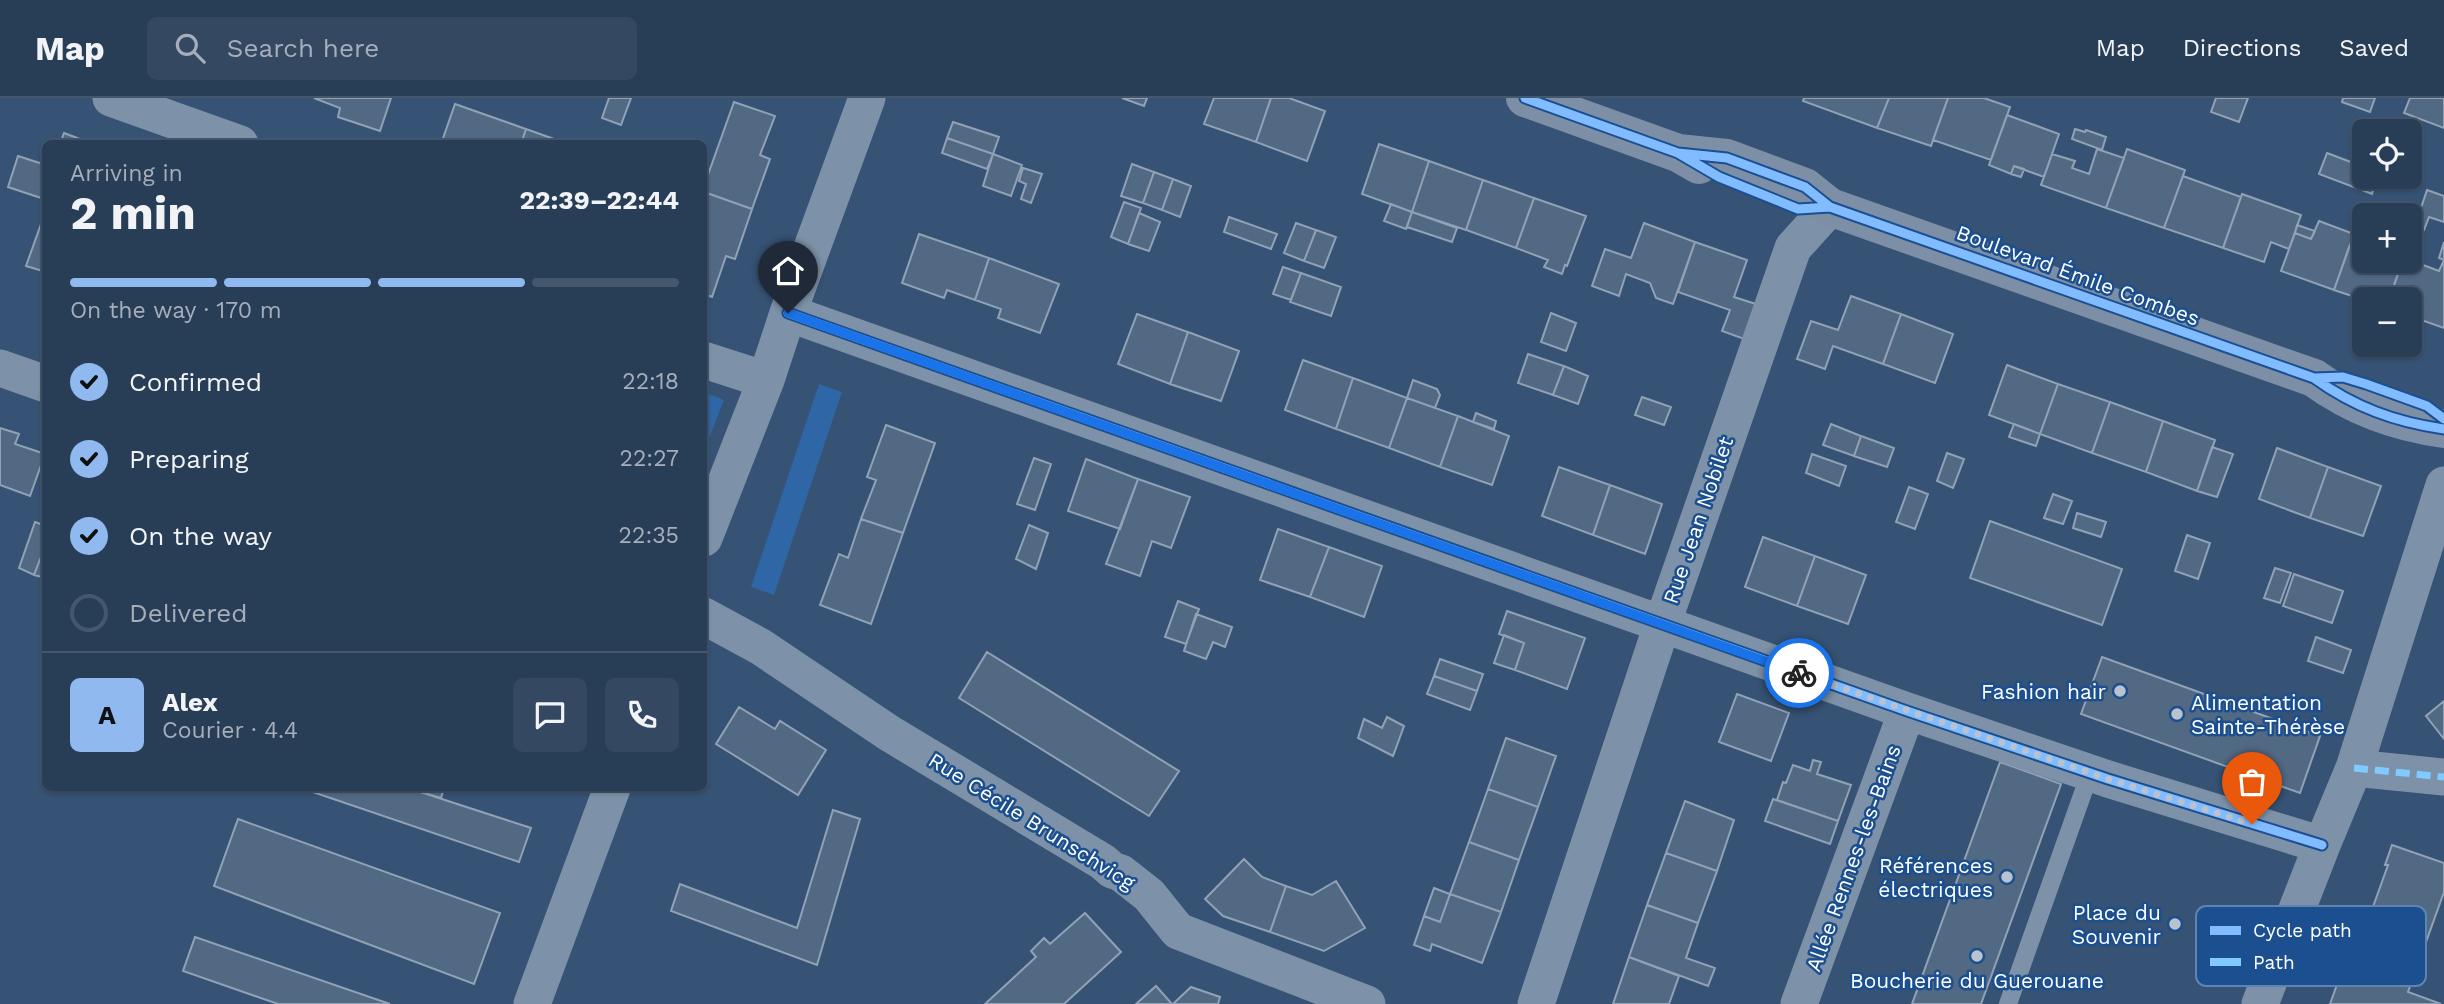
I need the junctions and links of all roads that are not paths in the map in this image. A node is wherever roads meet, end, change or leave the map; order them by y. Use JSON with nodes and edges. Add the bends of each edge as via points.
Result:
{"nodes":[{"id":1,"x":111,"y":98,"type":"edge"},
{"id":2,"x":867,"y":98,"type":"edge"},
{"id":3,"x":1525,"y":98,"type":"edge"},
{"id":4,"x":229,"y":140,"type":"edge"},
{"id":5,"x":1830,"y":207,"type":"junction"},
{"id":6,"x":788,"y":313,"type":"junction"},
{"id":7,"x":707,"y":361,"type":"edge"},
{"id":8,"x":0,"y":368,"type":"edge"},
{"id":9,"x":2314,"y":378,"type":"junction"},
{"id":10,"x":766,"y":380,"type":"junction"},
{"id":11,"x":42,"y":383,"type":"edge"},
{"id":12,"x":2444,"y":419,"type":"edge"},
{"id":13,"x":2444,"y":429,"type":"edge"},
{"id":14,"x":2444,"y":485,"type":"edge"},
{"id":15,"x":707,"y":530,"type":"edge"},
{"id":16,"x":707,"y":617,"type":"edge"},
{"id":17,"x":1662,"y":625,"type":"junction"},
{"id":18,"x":1907,"y":711,"type":"junction"},
{"id":19,"x":2354,"y":768,"type":"junction"},
{"id":20,"x":2090,"y":773,"type":"junction"},
{"id":21,"x":2444,"y":777,"type":"edge"},
{"id":22,"x":611,"y":791,"type":"edge"},
{"id":23,"x":2322,"y":845,"type":"junction"},
{"id":24,"x":2298,"y":906,"type":"edge"},
{"id":25,"x":2267,"y":986,"type":"edge"},
{"id":26,"x":532,"y":1004,"type":"edge"},
{"id":27,"x":1367,"y":1004,"type":"edge"},
{"id":28,"x":1536,"y":1004,"type":"edge"},
{"id":29,"x":1800,"y":1004,"type":"edge"},
{"id":30,"x":2008,"y":1004,"type":"edge"},
{"id":31,"x":2260,"y":1004,"type":"edge"}],
"edges":[{"from":1,"to":4,"type":"street"},
{"from":2,"to":6,"type":"street"},
{"from":3,"to":5,"type":"main road","name":"Boulevard Émile Combes","via":[[1678,153],[1718,177],[1798,209]]},
{"from":5,"to":9,"type":"main road","name":"Boulevard Émile Combes"},
{"from":5,"to":17,"type":"street","name":"Rue Jean Nobilet","via":[[1793,248]]},
{"from":6,"to":10,"type":"street"},
{"from":6,"to":17,"type":"street"},
{"from":7,"to":10,"type":"street"},
{"from":8,"to":11,"type":"street"},
{"from":9,"to":12,"type":"main road","name":"Boulevard Émile Combes","via":[[2343,377],[2366,384],[2427,406]]},
{"from":9,"to":13,"type":"main road","name":"Boulevard Émile Combes","via":[[2361,407],[2419,426]]},
{"from":10,"to":15,"type":"street"},
{"from":14,"to":19,"type":"street"},
{"from":16,"to":27,"type":"street","name":"Rue Cécile Brunschvicg","via":[[1121,873],[1149,895],[1178,931]]},
{"from":17,"to":18,"type":"street"},
{"from":17,"to":28,"type":"street","name":"Rue Jean Nobilet"},
{"from":18,"to":20,"type":"street"},
{"from":18,"to":29,"type":"street","name":"Allée Rennes-les-Bains"},
{"from":19,"to":21,"type":"street"},
{"from":19,"to":23,"type":"street"},
{"from":20,"to":23,"type":"street"},
{"from":20,"to":30,"type":"lane"},
{"from":22,"to":26,"type":"street"},
{"from":23,"to":24,"type":"street"},
{"from":25,"to":31,"type":"street"}]}
